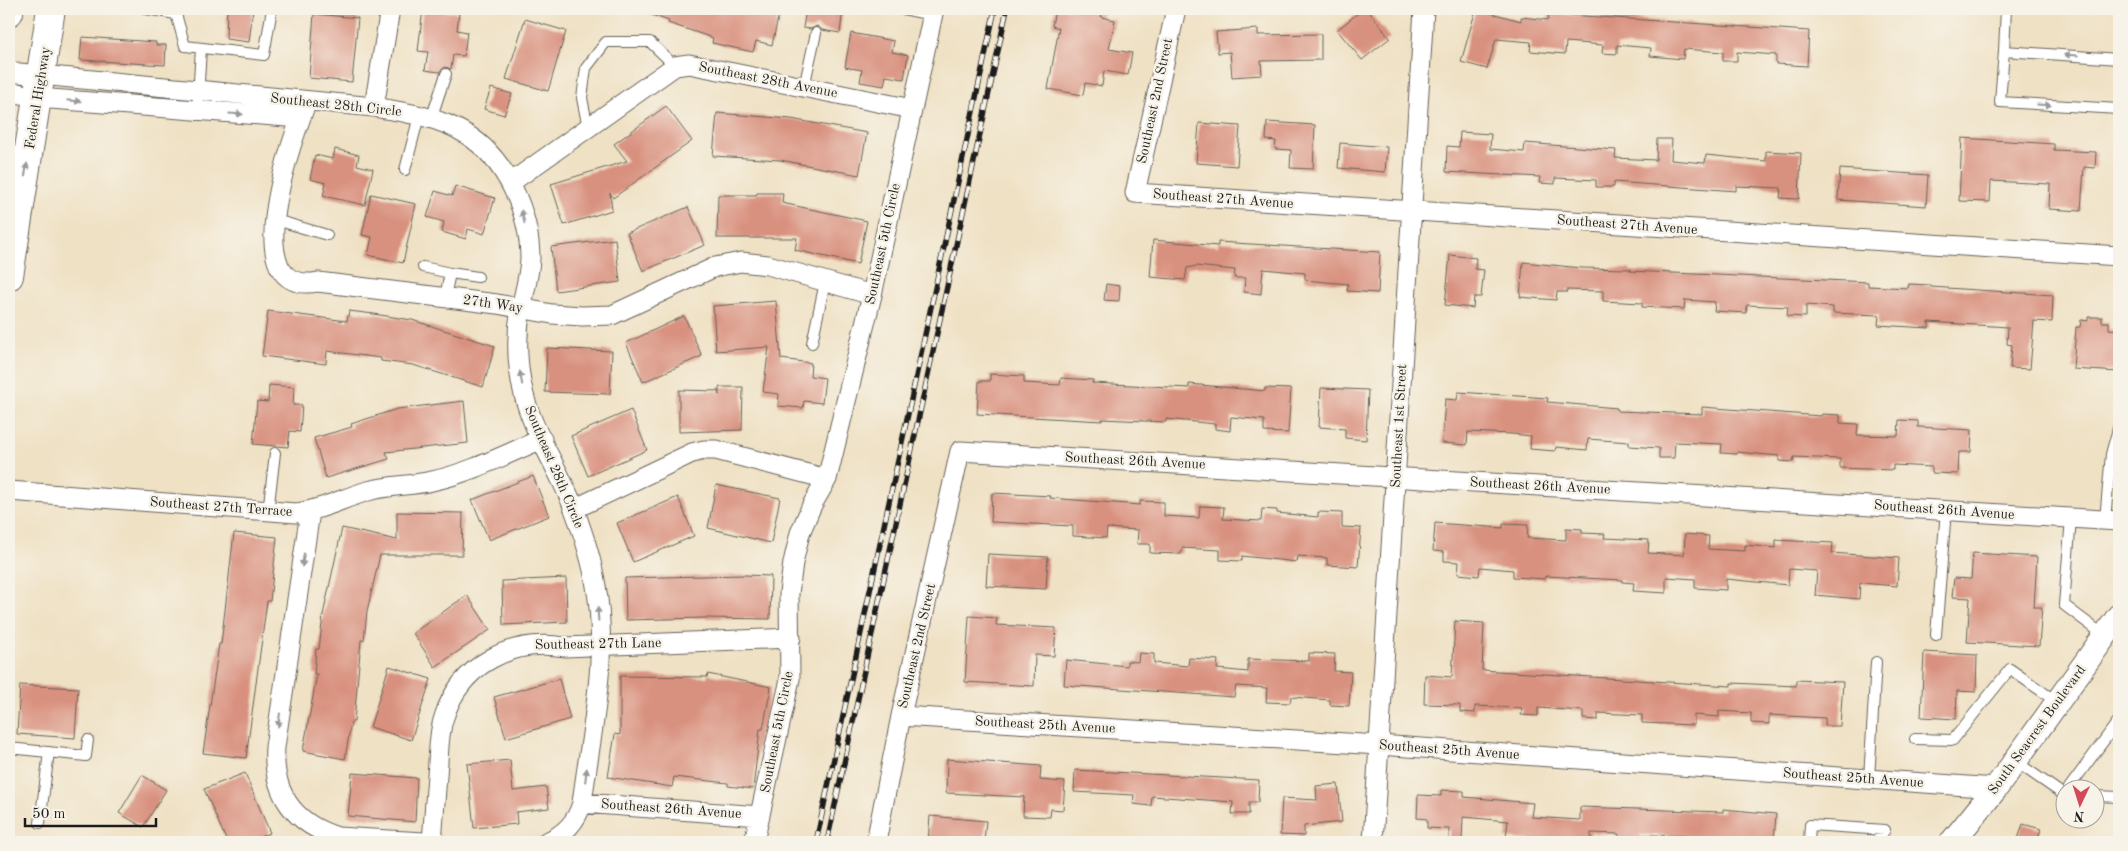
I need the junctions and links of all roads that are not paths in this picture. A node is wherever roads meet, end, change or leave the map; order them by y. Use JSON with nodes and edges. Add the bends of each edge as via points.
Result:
{"nodes":[{"id":1,"x":51,"y":9,"type":"edge"},
{"id":2,"x":146,"y":9,"type":"edge"},
{"id":3,"x":272,"y":9,"type":"edge"},
{"id":4,"x":390,"y":9,"type":"edge"},
{"id":5,"x":903,"y":9,"type":"edge"},
{"id":6,"x":1176,"y":9,"type":"edge"},
{"id":7,"x":1424,"y":9,"type":"edge"},
{"id":8,"x":2006,"y":9,"type":"edge"},
{"id":9,"x":933,"y":12,"type":"edge"},
{"id":10,"x":816,"y":33,"type":"dead end"},
{"id":11,"x":201,"y":48,"type":"junction"},
{"id":12,"x":2004,"y":51,"type":"junction"},
{"id":13,"x":2119,"y":58,"type":"edge"},
{"id":14,"x":676,"y":66,"type":"junction"},
{"id":15,"x":9,"y":72,"type":"edge"},
{"id":16,"x":446,"y":74,"type":"dead end"},
{"id":17,"x":40,"y":87,"type":"junction"},
{"id":18,"x":804,"y":87,"type":"junction"},
{"id":19,"x":9,"y":91,"type":"edge"},
{"id":20,"x":198,"y":91,"type":"junction"},
{"id":21,"x":374,"y":107,"type":"junction"},
{"id":22,"x":2119,"y":108,"type":"edge"},
{"id":23,"x":303,"y":109,"type":"junction"},
{"id":24,"x":912,"y":109,"type":"junction"},
{"id":25,"x":197,"y":115,"type":"junction"},
{"id":26,"x":425,"y":118,"type":"junction"},
{"id":27,"x":588,"y":128,"type":"junction"},
{"id":28,"x":406,"y":170,"type":"dead end"},
{"id":29,"x":510,"y":183,"type":"junction"},
{"id":30,"x":1135,"y":193,"type":"joint"},
{"id":31,"x":1412,"y":211,"type":"junction"},
{"id":32,"x":276,"y":220,"type":"junction"},
{"id":33,"x":327,"y":235,"type":"dead end"},
{"id":34,"x":2119,"y":256,"type":"edge"},
{"id":35,"x":423,"y":267,"type":"dead end"},
{"id":36,"x":450,"y":273,"type":"junction"},
{"id":37,"x":9,"y":276,"type":"edge"},
{"id":38,"x":478,"y":277,"type":"dead end"},
{"id":39,"x":825,"y":282,"type":"junction"},
{"id":40,"x":872,"y":295,"type":"junction"},
{"id":41,"x":445,"y":297,"type":"junction"},
{"id":42,"x":521,"y":308,"type":"junction"},
{"id":43,"x":812,"y":343,"type":"dead end"},
{"id":44,"x":2119,"y":425,"type":"edge"},
{"id":45,"x":542,"y":439,"type":"junction"},
{"id":46,"x":960,"y":451,"type":"joint"},
{"id":47,"x":274,"y":454,"type":"dead end"},
{"id":48,"x":1396,"y":477,"type":"junction"},
{"id":49,"x":827,"y":479,"type":"junction"},
{"id":50,"x":9,"y":491,"type":"edge"},
{"id":51,"x":574,"y":509,"type":"junction"},
{"id":52,"x":1946,"y":510,"type":"junction"},
{"id":53,"x":268,"y":512,"type":"junction"},
{"id":54,"x":310,"y":512,"type":"junction"},
{"id":55,"x":2071,"y":518,"type":"junction"},
{"id":56,"x":2112,"y":521,"type":"edge"},
{"id":57,"x":2119,"y":616,"type":"edge"},
{"id":58,"x":1936,"y":635,"type":"dead end"},
{"id":59,"x":2105,"y":636,"type":"junction"},
{"id":60,"x":791,"y":638,"type":"junction"},
{"id":61,"x":600,"y":645,"type":"junction"},
{"id":62,"x":1876,"y":662,"type":"dead end"},
{"id":63,"x":2057,"y":702,"type":"junction"},
{"id":64,"x":901,"y":716,"type":"junction"},
{"id":65,"x":2119,"y":720,"type":"edge"},
{"id":66,"x":1915,"y":739,"type":"dead end"},
{"id":67,"x":88,"y":740,"type":"dead end"},
{"id":68,"x":1379,"y":745,"type":"junction"},
{"id":69,"x":9,"y":748,"type":"edge"},
{"id":70,"x":49,"y":752,"type":"junction"},
{"id":71,"x":2015,"y":761,"type":"junction"},
{"id":72,"x":2077,"y":778,"type":"edge"},
{"id":73,"x":1869,"y":779,"type":"junction"},
{"id":74,"x":2056,"y":787,"type":"edge"},
{"id":75,"x":1996,"y":788,"type":"junction"},
{"id":76,"x":2106,"y":796,"type":"edge"},
{"id":77,"x":2119,"y":797,"type":"edge"},
{"id":78,"x":582,"y":803,"type":"junction"},
{"id":79,"x":760,"y":816,"type":"junction"},
{"id":80,"x":40,"y":823,"type":"dead end"},
{"id":81,"x":424,"y":842,"type":"edge"},
{"id":82,"x":432,"y":842,"type":"edge"},
{"id":83,"x":546,"y":842,"type":"edge"},
{"id":84,"x":754,"y":842,"type":"edge"},
{"id":85,"x":876,"y":842,"type":"edge"},
{"id":86,"x":1373,"y":842,"type":"edge"},
{"id":87,"x":1809,"y":842,"type":"edge"},
{"id":88,"x":1876,"y":842,"type":"edge"},
{"id":89,"x":1952,"y":842,"type":"edge"}],
"edges":[{"from":1,"to":17,"type":"main road","name":"Federal Highway"},
{"from":2,"to":11,"type":"lane","via":[[176,14],[185,46]]},
{"from":3,"to":11,"type":"lane","via":[[264,55]]},
{"from":4,"to":21,"type":"street"},
{"from":5,"to":9,"type":"lane"},
{"from":6,"to":30,"type":"street","name":"Southeast 2nd Street"},
{"from":7,"to":31,"type":"street","name":"Southeast 1st Street"},
{"from":8,"to":12,"type":"lane"},
{"from":9,"to":24,"type":"street","name":"Southeast 5th Circle"},
{"from":10,"to":18,"type":"lane"},
{"from":11,"to":20,"type":"lane"},
{"from":13,"to":12,"type":"lane","one_way":true},
{"from":12,"to":22,"type":"lane","one_way":true,"via":[[2000,102]]},
{"from":14,"to":18,"type":"street","name":"Southeast 28th Avenue","via":[[689,64]]},
{"from":14,"to":27,"type":"street"},
{"from":14,"to":27,"type":"lane","via":[[650,42],[606,42],[586,68],[582,98]]},
{"from":15,"to":17,"type":"street"},
{"from":16,"to":26,"type":"lane"},
{"from":17,"to":19,"type":"street","name":"Southeast 28th Circle"},
{"from":17,"to":20,"type":"street","name":"Southeast 28th Circle"},
{"from":17,"to":25,"type":"street","name":"Southeast 28th Circle","one_way":true},
{"from":37,"to":17,"type":"main road","name":"Federal Highway","one_way":true},
{"from":18,"to":24,"type":"street","name":"Southeast 28th Avenue"},
{"from":20,"to":23,"type":"street","name":"Southeast 28th Circle"},
{"from":20,"to":25,"type":"lane"},
{"from":21,"to":23,"type":"street","name":"Southeast 28th Circle"},
{"from":21,"to":26,"type":"street","name":"Southeast 28th Circle"},
{"from":25,"to":23,"type":"street","name":"Southeast 28th Circle","one_way":true},
{"from":23,"to":32,"type":"street","name":"27th Way","via":[[281,179]]},
{"from":24,"to":40,"type":"street","name":"Southeast 5th Circle"},
{"from":26,"to":28,"type":"lane"},
{"from":26,"to":29,"type":"street","name":"Southeast 28th Circle","via":[[467,135],[486,151]]},
{"from":27,"to":29,"type":"street"},
{"from":42,"to":29,"type":"street","name":"Southeast 28th Circle","one_way":true,"via":[[530,259],[528,234]]},
{"from":30,"to":31,"type":"street","name":"Southeast 27th Avenue"},
{"from":31,"to":34,"type":"street","name":"Southeast 27th Avenue"},
{"from":31,"to":48,"type":"street","name":"Southeast 1st Street"},
{"from":32,"to":33,"type":"lane"},
{"from":32,"to":41,"type":"street","name":"27th Way","via":[[276,263],[293,282]]},
{"from":35,"to":36,"type":"lane"},
{"from":36,"to":38,"type":"lane"},
{"from":36,"to":41,"type":"lane"},
{"from":39,"to":40,"type":"street","name":"27th Way"},
{"from":39,"to":42,"type":"street","name":"27th Way","via":[[768,265],[741,262],[714,267],[612,315],[582,316]]},
{"from":39,"to":43,"type":"lane"},
{"from":40,"to":49,"type":"street","name":"Southeast 5th Circle"},
{"from":41,"to":42,"type":"street","name":"27th Way"},
{"from":45,"to":42,"type":"street","name":"Southeast 28th Circle","one_way":true,"via":[[524,394],[519,366]]},
{"from":44,"to":56,"type":"lane","via":[[2111,454]]},
{"from":45,"to":51,"type":"street","name":"Southeast 28th Circle"},
{"from":45,"to":54,"type":"street","name":"Southeast 27th Terrace","via":[[455,475],[366,492]]},
{"from":46,"to":48,"type":"street","name":"Southeast 26th Avenue"},
{"from":46,"to":64,"type":"street","name":"Southeast 2nd Street"},
{"from":47,"to":53,"type":"lane"},
{"from":48,"to":52,"type":"street","name":"Southeast 26th Avenue"},
{"from":48,"to":68,"type":"street","name":"Southeast 1st Street"},
{"from":49,"to":51,"type":"street","via":[[716,450],[704,450]]},
{"from":49,"to":60,"type":"street","name":"Southeast 5th Circle","via":[[800,534],[793,563],[789,593]]},
{"from":50,"to":53,"type":"street","name":"Southeast 27th Terrace"},
{"from":61,"to":51,"type":"street","name":"Southeast 28th Circle","one_way":true,"via":[[596,586]]},
{"from":52,"to":55,"type":"street","name":"Southeast 26th Avenue"},
{"from":52,"to":58,"type":"lane"},
{"from":53,"to":54,"type":"street","name":"Southeast 27th Terrace"},
{"from":54,"to":81,"type":"street","one_way":true,"via":[[275,747],[279,787],[285,800],[303,820],[326,833],[338,837]]},
{"from":55,"to":56,"type":"street","name":"Southeast 26th Avenue"},
{"from":55,"to":59,"type":"lane","via":[[2064,605]]},
{"from":57,"to":59,"type":"street","name":"South Seacrest Boulevard"},
{"from":59,"to":63,"type":"street","name":"South Seacrest Boulevard"},
{"from":60,"to":61,"type":"street","name":"Southeast 27th Lane"},
{"from":60,"to":79,"type":"street","name":"Southeast 5th Circle","via":[[790,679]]},
{"from":78,"to":61,"type":"street","name":"Southeast 28th Circle","one_way":true},
{"from":61,"to":82,"type":"street","name":"Southeast 27th Lane","via":[[565,647],[539,644],[514,648],[490,658],[461,684],[448,706],[441,730]]},
{"from":62,"to":73,"type":"lane"},
{"from":63,"to":66,"type":"lane","via":[[2010,669],[1953,740]]},
{"from":63,"to":71,"type":"street","name":"South Seacrest Boulevard"},
{"from":64,"to":68,"type":"street","name":"Southeast 25th Avenue"},
{"from":64,"to":85,"type":"street","name":"Southeast 2nd Street"},
{"from":65,"to":72,"type":"lane"},
{"from":67,"to":70,"type":"lane","via":[[86,756]]},
{"from":68,"to":73,"type":"street","name":"Southeast 25th Avenue"},
{"from":68,"to":86,"type":"street","name":"Southeast 1st Street"},
{"from":69,"to":70,"type":"lane"},
{"from":70,"to":80,"type":"lane"},
{"from":71,"to":74,"type":"lane"},
{"from":71,"to":75,"type":"street","name":"South Seacrest Boulevard"},
{"from":73,"to":75,"type":"street","name":"Southeast 25th Avenue"},
{"from":75,"to":89,"type":"street","name":"South Seacrest Boulevard"},
{"from":76,"to":77,"type":"lane"},
{"from":78,"to":79,"type":"street","name":"Southeast 26th Avenue"},
{"from":78,"to":83,"type":"street","name":"Southeast 28th Circle","via":[[571,824]]},
{"from":79,"to":84,"type":"street","name":"Southeast 5th Circle"},
{"from":87,"to":88,"type":"lane","via":[[1810,825],[1885,830]]}]}
